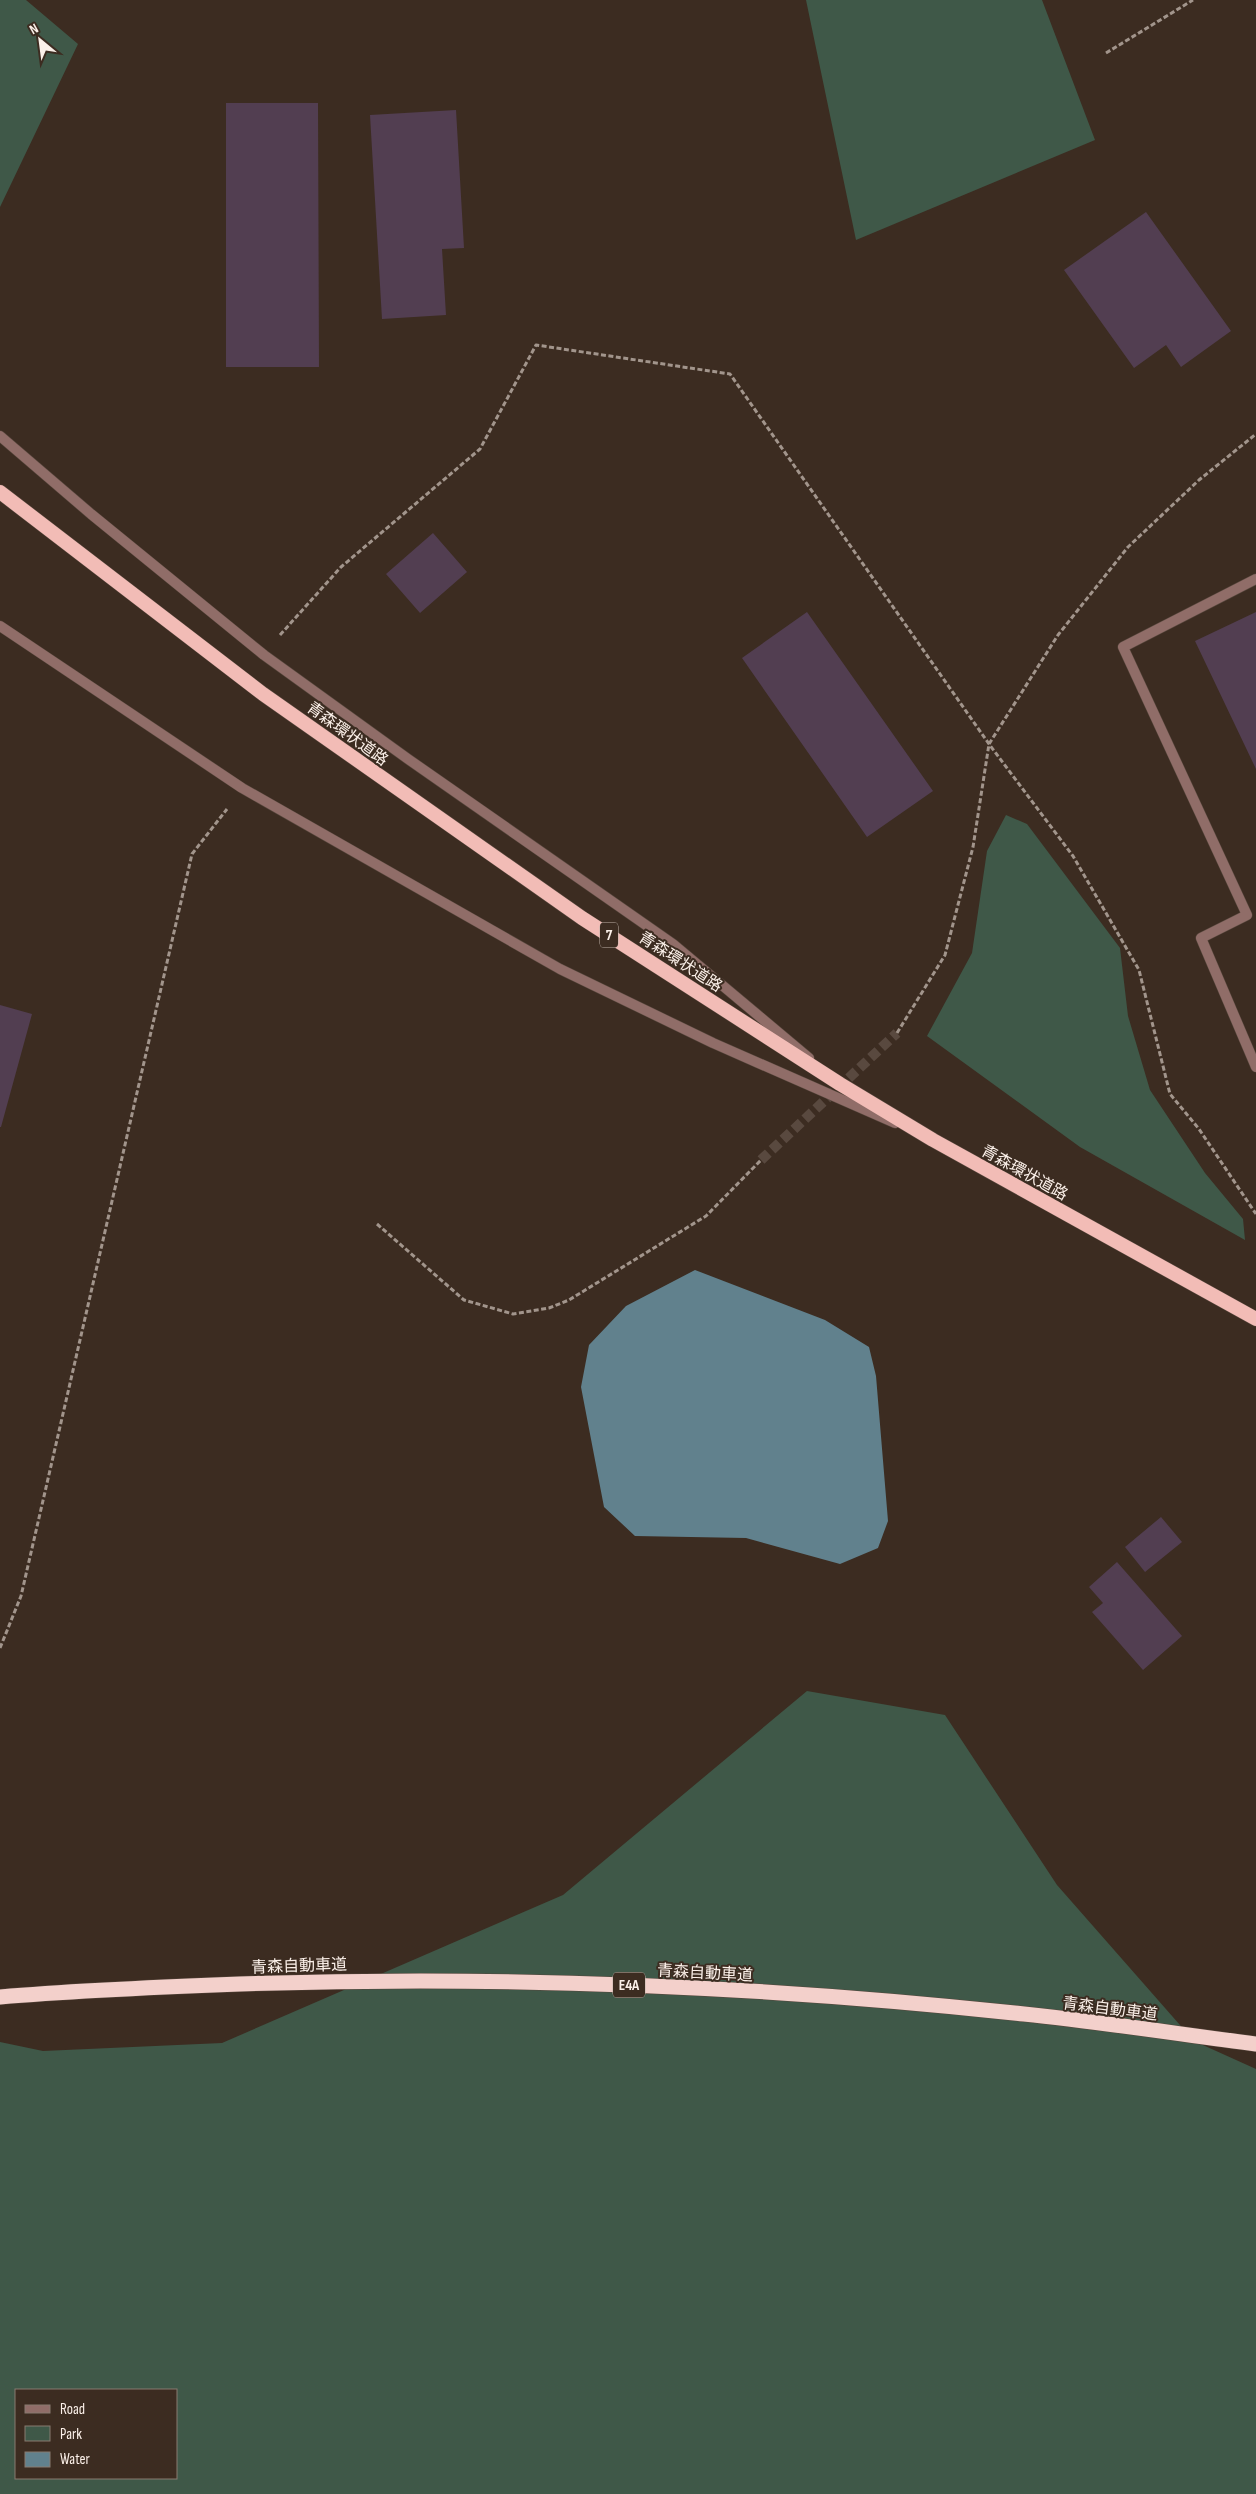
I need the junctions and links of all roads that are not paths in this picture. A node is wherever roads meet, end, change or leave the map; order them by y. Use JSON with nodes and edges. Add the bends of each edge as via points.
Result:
{"nodes":[{"id":1,"x":0,"y":436,"type":"edge"},
{"id":2,"x":0,"y":492,"type":"edge"},
{"id":3,"x":1256,"y":579,"type":"edge"},
{"id":4,"x":0,"y":626,"type":"edge"},
{"id":5,"x":1256,"y":1067,"type":"edge"},
{"id":6,"x":840,"y":1084,"type":"junction"},
{"id":7,"x":933,"y":1140,"type":"junction"},
{"id":8,"x":1256,"y":1319,"type":"edge"},
{"id":9,"x":0,"y":1997,"type":"edge"},
{"id":10,"x":1256,"y":2044,"type":"edge"}],
"edges":[{"from":1,"to":6,"type":"street","via":[[264,655],[673,944]]},
{"from":2,"to":6,"type":"highway","name":"青森環状道路","number":"7","via":[[263,694],[384,780],[582,918]]},
{"from":3,"to":5,"type":"street","via":[[1123,647],[1247,915],[1201,938]]},
{"from":4,"to":7,"type":"street","via":[[242,788],[560,969],[713,1043]]},
{"from":6,"to":7,"type":"highway","name":"青森環状道路","number":"7"},
{"from":7,"to":8,"type":"highway","name":"青森環状道路","number":"7"},
{"from":9,"to":10,"type":"highway","name":"青森自動車道","number":"E4A","via":[[80,1990],[333,1981],[550,1981],[792,1994],[1024,2014]]}]}
